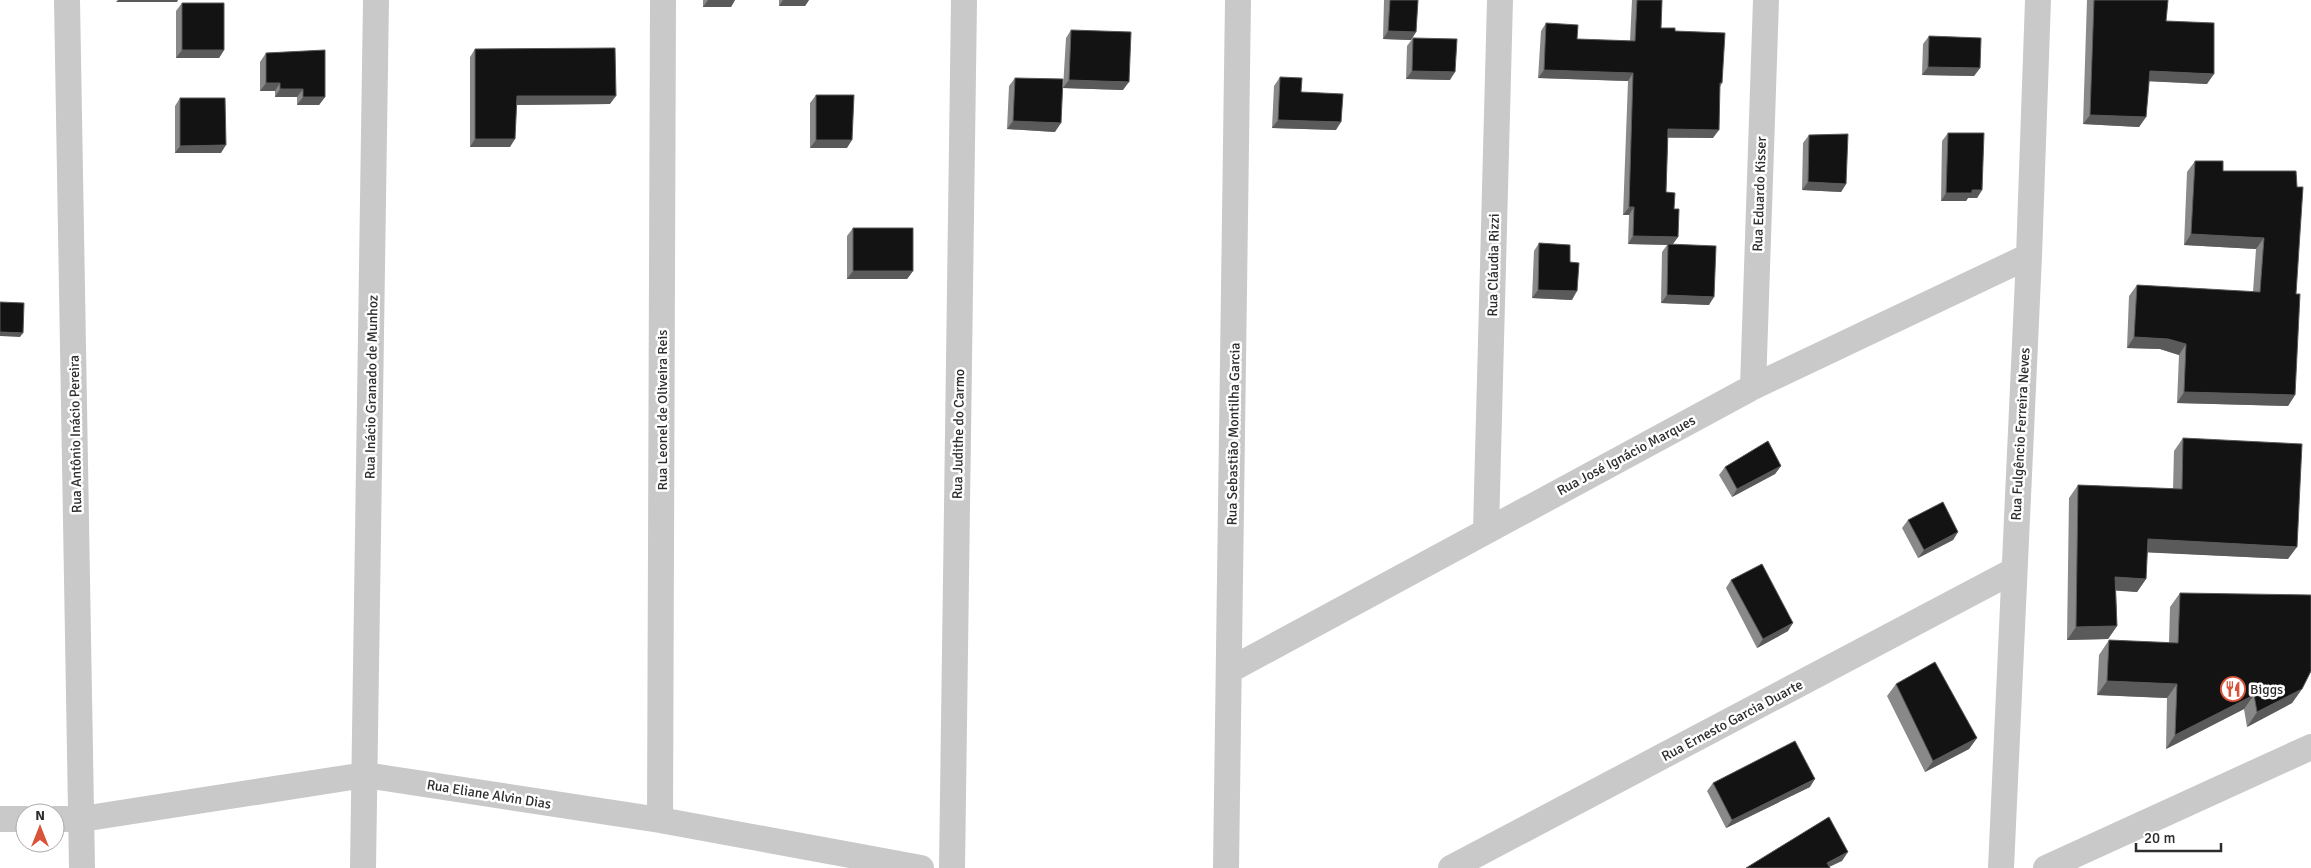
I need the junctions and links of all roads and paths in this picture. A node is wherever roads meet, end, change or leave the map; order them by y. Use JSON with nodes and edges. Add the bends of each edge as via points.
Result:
{"nodes":[{"id":1,"x":68,"y":0,"type":"edge"},
{"id":2,"x":376,"y":0,"type":"edge"},
{"id":3,"x":663,"y":0,"type":"edge"},
{"id":4,"x":964,"y":0,"type":"edge"},
{"id":5,"x":1238,"y":0,"type":"edge"},
{"id":6,"x":1500,"y":0,"type":"edge"},
{"id":7,"x":1766,"y":0,"type":"edge"},
{"id":8,"x":2038,"y":0,"type":"edge"},
{"id":9,"x":2029,"y":256,"type":"junction"},
{"id":10,"x":1753,"y":387,"type":"junction"},
{"id":11,"x":1486,"y":530,"type":"junction"},
{"id":12,"x":2013,"y":571,"type":"junction"},
{"id":13,"x":1230,"y":670,"type":"junction"},
{"id":14,"x":2311,"y":747,"type":"edge"},
{"id":15,"x":365,"y":775,"type":"junction"},
{"id":16,"x":0,"y":819,"type":"edge"},
{"id":17,"x":15,"y":819,"type":"edge"},
{"id":18,"x":65,"y":819,"type":"edge"},
{"id":19,"x":82,"y":819,"type":"junction"},
{"id":20,"x":660,"y":820,"type":"junction"},
{"id":21,"x":82,"y":868,"type":"edge"},
{"id":22,"x":363,"y":868,"type":"edge"},
{"id":23,"x":921,"y":868,"type":"edge"},
{"id":24,"x":952,"y":868,"type":"edge"},
{"id":25,"x":1226,"y":868,"type":"edge"},
{"id":26,"x":1450,"y":868,"type":"edge"},
{"id":27,"x":2001,"y":868,"type":"edge"},
{"id":28,"x":2046,"y":868,"type":"edge"}],
"edges":[{"from":1,"to":19,"type":"street","name":"Rua Antônio Inácio Pereira"},
{"from":2,"to":15,"type":"street","name":"Rua Inácio Granado de Munhoz"},
{"from":3,"to":20,"type":"street","name":"Rua Leonel de Oliveira Reis"},
{"from":4,"to":24,"type":"street","name":"Rua Judithe do Carmo"},
{"from":5,"to":13,"type":"street","name":"Rua Sebastião Montilha Garcia"},
{"from":6,"to":11,"type":"street","name":"Rua Cláudia Rizzi"},
{"from":7,"to":10,"type":"street","name":"Rua Eduardo Kisser"},
{"from":8,"to":9,"type":"street","name":"Rua Fulgêncio Ferreira Neves"},
{"from":9,"to":10,"type":"street","name":"Rua José Ignácio Marques"},
{"from":9,"to":12,"type":"street","name":"Rua Fulgêncio Ferreira Neves"},
{"from":10,"to":11,"type":"street","name":"Rua José Ignácio Marques"},
{"from":11,"to":13,"type":"street","name":"Rua José Ignácio Marques"},
{"from":12,"to":26,"type":"street","name":"Rua Ernesto Garcia Duarte"},
{"from":12,"to":27,"type":"street","name":"Rua Fulgêncio Ferreira Neves"},
{"from":13,"to":25,"type":"street","name":"Rua Sebastião Montilha Garcia"},
{"from":14,"to":28,"type":"street"},
{"from":15,"to":19,"type":"street","name":"Rua Eliane Alvin Dias"},
{"from":15,"to":20,"type":"street","name":"Rua Eliane Alvin Dias"},
{"from":15,"to":22,"type":"street","name":"Rua Inácio Granado de Munhoz"},
{"from":16,"to":17,"type":"street"},
{"from":18,"to":19,"type":"street","name":"Rua Eliane Alvin Dias"},
{"from":19,"to":21,"type":"street","name":"Rua Antônio Inácio Pereira"},
{"from":20,"to":23,"type":"street","name":"Rua Eliane Alvin Dias"}]}
